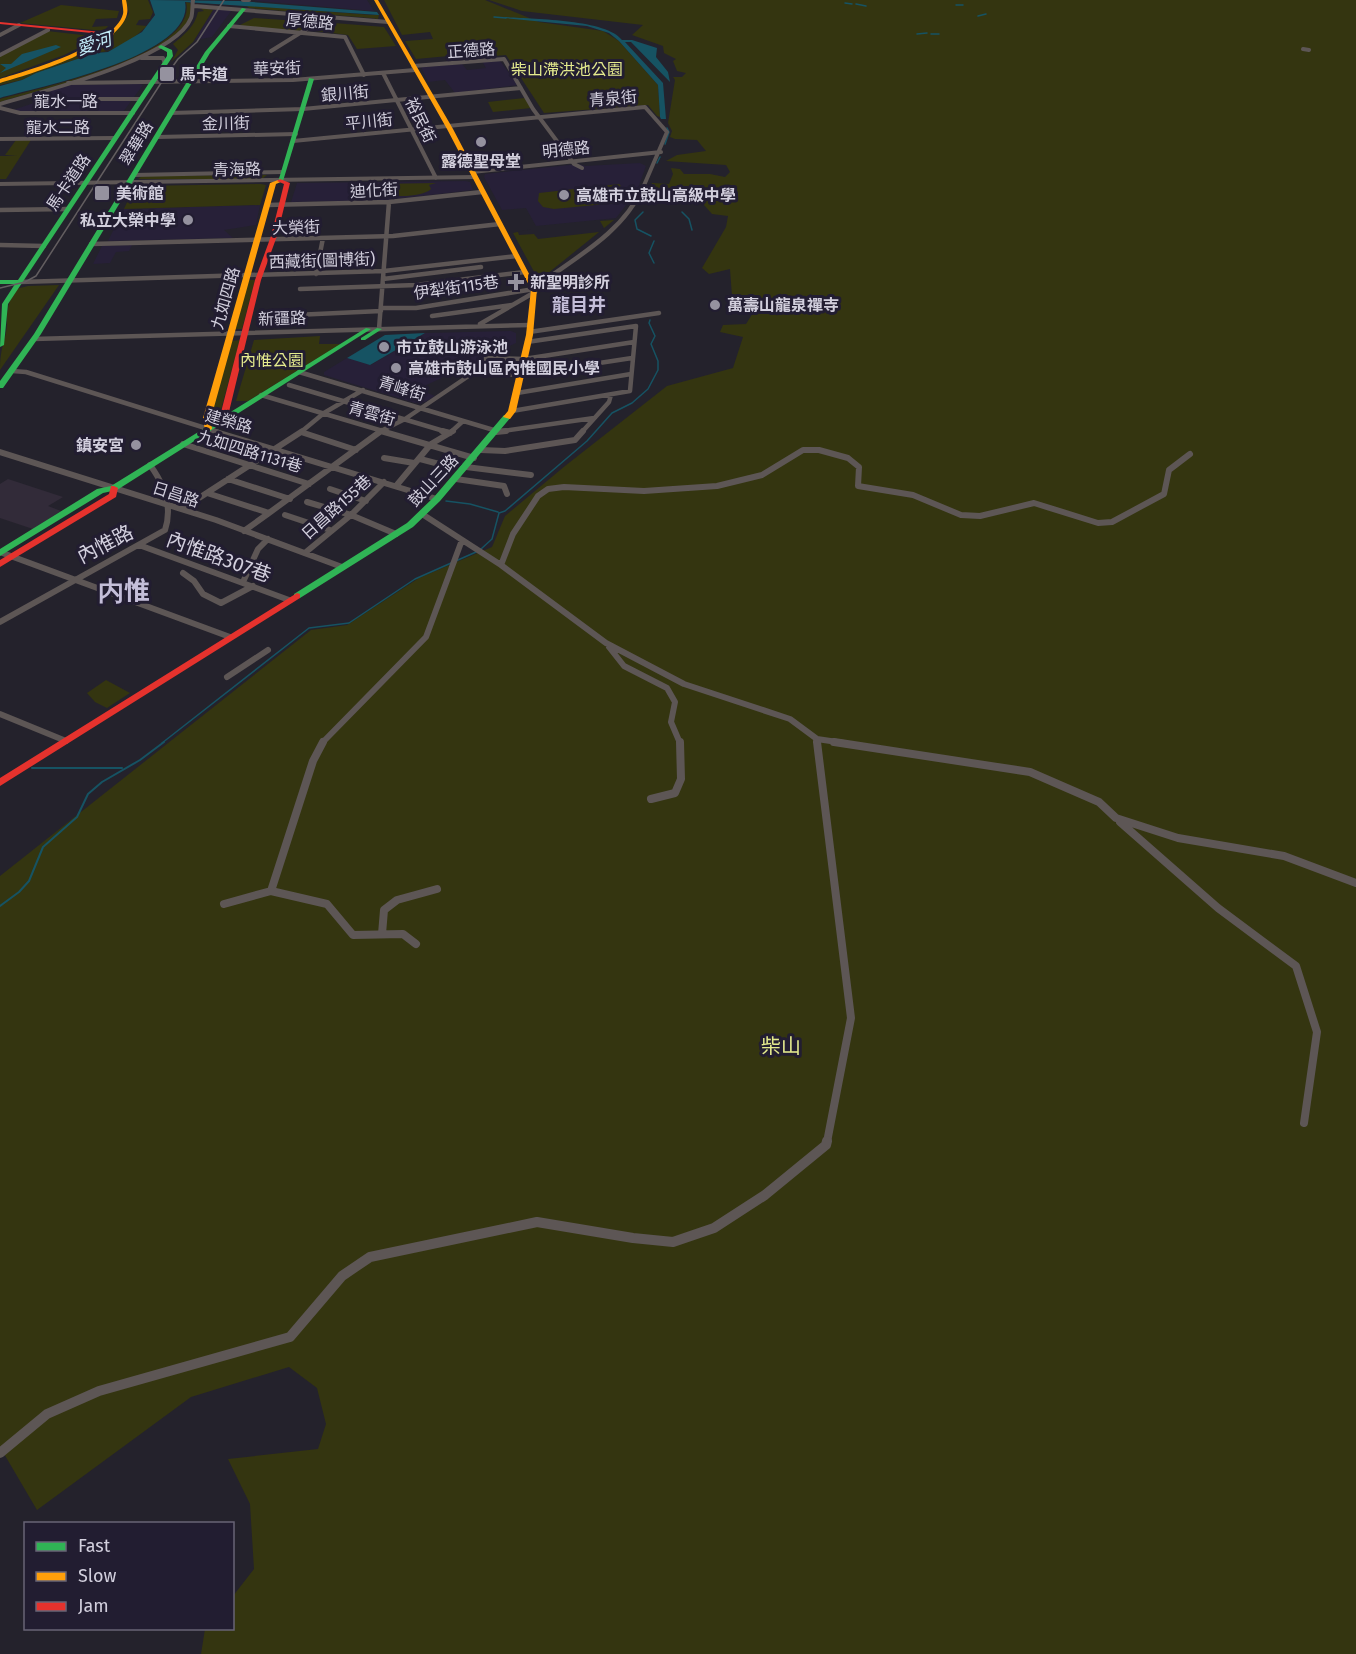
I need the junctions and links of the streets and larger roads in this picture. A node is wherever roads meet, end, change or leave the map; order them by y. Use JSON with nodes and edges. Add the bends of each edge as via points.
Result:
{"nodes":[{"id":1,"x":376,"y":0,"type":"edge"},
{"id":2,"x":246,"y":2,"type":"edge"},
{"id":3,"x":194,"y":3,"type":"edge"},
{"id":4,"x":123,"y":5,"type":"edge"},
{"id":5,"x":326,"y":16,"type":"junction"},
{"id":6,"x":385,"y":16,"type":"junction"},
{"id":7,"x":0,"y":24,"type":"edge"},
{"id":8,"x":17,"y":26,"type":"junction"},
{"id":9,"x":230,"y":27,"type":"junction"},
{"id":10,"x":48,"y":30,"type":"junction"},
{"id":11,"x":301,"y":32,"type":"junction"},
{"id":12,"x":0,"y":35,"type":"edge"},
{"id":13,"x":108,"y":35,"type":"junction"},
{"id":14,"x":160,"y":47,"type":"junction"},
{"id":15,"x":1304,"y":49,"type":"dead end"},
{"id":16,"x":1309,"y":50,"type":"dead end"},
{"id":17,"x":271,"y":51,"type":"dead end"},
{"id":18,"x":0,"y":55,"type":"edge"},
{"id":19,"x":140,"y":58,"type":"junction"},
{"id":20,"x":165,"y":64,"type":"junction"},
{"id":21,"x":414,"y":68,"type":"junction"},
{"id":22,"x":383,"y":73,"type":"junction"},
{"id":23,"x":364,"y":75,"type":"junction"},
{"id":24,"x":311,"y":79,"type":"junction"},
{"id":25,"x":0,"y":80,"type":"edge"},
{"id":26,"x":152,"y":82,"type":"junction"},
{"id":27,"x":190,"y":82,"type":"junction"},
{"id":28,"x":68,"y":83,"type":"junction"},
{"id":29,"x":521,"y":88,"type":"junction"},
{"id":30,"x":431,"y":97,"type":"junction"},
{"id":31,"x":98,"y":99,"type":"dead end"},
{"id":32,"x":141,"y":99,"type":"junction"},
{"id":33,"x":398,"y":100,"type":"junction"},
{"id":34,"x":0,"y":106,"type":"edge"},
{"id":35,"x":303,"y":109,"type":"junction"},
{"id":36,"x":133,"y":113,"type":"junction"},
{"id":37,"x":171,"y":113,"type":"junction"},
{"id":38,"x":539,"y":117,"type":"junction"},
{"id":39,"x":447,"y":126,"type":"junction"},
{"id":40,"x":413,"y":129,"type":"junction"},
{"id":41,"x":158,"y":137,"type":"junction"},
{"id":42,"x":294,"y":137,"type":"junction"},
{"id":43,"x":115,"y":138,"type":"junction"},
{"id":44,"x":0,"y":139,"type":"edge"},
{"id":45,"x":661,"y":152,"type":"junction"},
{"id":46,"x":572,"y":160,"type":"junction"},
{"id":47,"x":582,"y":168,"type":"dead end"},
{"id":48,"x":473,"y":174,"type":"junction"},
{"id":49,"x":282,"y":176,"type":"junction"},
{"id":50,"x":436,"y":178,"type":"junction"},
{"id":51,"x":132,"y":179,"type":"junction"},
{"id":52,"x":85,"y":183,"type":"junction"},
{"id":53,"x":0,"y":184,"type":"edge"},
{"id":54,"x":482,"y":192,"type":"junction"},
{"id":55,"x":389,"y":202,"type":"junction"},
{"id":56,"x":282,"y":204,"type":"junction"},
{"id":57,"x":267,"y":205,"type":"junction"},
{"id":58,"x":68,"y":209,"type":"junction"},
{"id":59,"x":0,"y":210,"type":"edge"},
{"id":60,"x":500,"y":224,"type":"junction"},
{"id":61,"x":387,"y":236,"type":"junction"},
{"id":62,"x":323,"y":238,"type":"junction"},
{"id":63,"x":273,"y":239,"type":"junction"},
{"id":64,"x":258,"y":240,"type":"junction"},
{"id":65,"x":91,"y":244,"type":"junction"},
{"id":66,"x":0,"y":245,"type":"edge"},
{"id":67,"x":44,"y":246,"type":"junction"},
{"id":68,"x":517,"y":256,"type":"junction"},
{"id":69,"x":418,"y":267,"type":"junction"},
{"id":70,"x":481,"y":267,"type":"dead end"},
{"id":71,"x":384,"y":271,"type":"junction"},
{"id":72,"x":525,"y":272,"type":"junction"},
{"id":73,"x":316,"y":274,"type":"junction"},
{"id":74,"x":246,"y":275,"type":"junction"},
{"id":75,"x":259,"y":275,"type":"junction"},
{"id":76,"x":417,"y":275,"type":"junction"},
{"id":77,"x":468,"y":279,"type":"junction"},
{"id":78,"x":70,"y":280,"type":"junction"},
{"id":79,"x":0,"y":282,"type":"edge"},
{"id":80,"x":20,"y":282,"type":"junction"},
{"id":81,"x":383,"y":282,"type":"junction"},
{"id":82,"x":416,"y":285,"type":"junction"},
{"id":83,"x":472,"y":287,"type":"junction"},
{"id":84,"x":300,"y":289,"type":"dead end"},
{"id":85,"x":534,"y":290,"type":"junction"},
{"id":86,"x":416,"y":294,"type":"junction"},
{"id":87,"x":477,"y":298,"type":"junction"},
{"id":88,"x":512,"y":305,"type":"junction"},
{"id":89,"x":416,"y":308,"type":"junction"},
{"id":90,"x":381,"y":310,"type":"junction"},
{"id":91,"x":659,"y":313,"type":"dead end"},
{"id":92,"x":295,"y":315,"type":"dead end"},
{"id":93,"x":432,"y":316,"type":"dead end"},
{"id":94,"x":476,"y":326,"type":"junction"},
{"id":95,"x":373,"y":329,"type":"junction"},
{"id":96,"x":230,"y":333,"type":"junction"},
{"id":97,"x":243,"y":333,"type":"junction"},
{"id":98,"x":529,"y":333,"type":"junction"},
{"id":99,"x":34,"y":339,"type":"junction"},
{"id":100,"x":634,"y":342,"type":"junction"},
{"id":101,"x":0,"y":345,"type":"edge"},
{"id":102,"x":632,"y":358,"type":"junction"},
{"id":103,"x":524,"y":359,"type":"junction"},
{"id":104,"x":12,"y":371,"type":"junction"},
{"id":105,"x":483,"y":373,"type":"junction"},
{"id":106,"x":303,"y":374,"type":"junction"},
{"id":107,"x":631,"y":374,"type":"junction"},
{"id":108,"x":521,"y":375,"type":"junction"},
{"id":109,"x":289,"y":385,"type":"junction"},
{"id":110,"x":0,"y":386,"type":"edge"},
{"id":111,"x":363,"y":390,"type":"junction"},
{"id":112,"x":517,"y":393,"type":"junction"},
{"id":113,"x":611,"y":395,"type":"junction"},
{"id":114,"x":266,"y":397,"type":"junction"},
{"id":115,"x":343,"y":401,"type":"junction"},
{"id":116,"x":250,"y":402,"type":"junction"},
{"id":117,"x":225,"y":403,"type":"junction"},
{"id":118,"x":422,"y":408,"type":"junction"},
{"id":119,"x":512,"y":411,"type":"junction"},
{"id":120,"x":324,"y":413,"type":"junction"},
{"id":121,"x":594,"y":418,"type":"junction"},
{"id":122,"x":405,"y":419,"type":"junction"},
{"id":123,"x":223,"y":420,"type":"junction"},
{"id":124,"x":463,"y":421,"type":"junction"},
{"id":125,"x":208,"y":429,"type":"junction"},
{"id":126,"x":382,"y":430,"type":"junction"},
{"id":127,"x":497,"y":431,"type":"junction"},
{"id":128,"x":301,"y":432,"type":"junction"},
{"id":129,"x":450,"y":433,"type":"junction"},
{"id":130,"x":183,"y":444,"type":"junction"},
{"id":131,"x":431,"y":444,"type":"junction"},
{"id":132,"x":275,"y":449,"type":"junction"},
{"id":133,"x":356,"y":450,"type":"junction"},
{"id":134,"x":0,"y":452,"type":"edge"},
{"id":135,"x":1190,"y":454,"type":"dead end"},
{"id":136,"x":384,"y":458,"type":"dead end"},
{"id":137,"x":474,"y":458,"type":"junction"},
{"id":138,"x":420,"y":459,"type":"junction"},
{"id":139,"x":414,"y":463,"type":"junction"},
{"id":140,"x":150,"y":465,"type":"junction"},
{"id":141,"x":250,"y":465,"type":"junction"},
{"id":142,"x":334,"y":465,"type":"junction"},
{"id":143,"x":443,"y":465,"type":"dead end"},
{"id":144,"x":531,"y":475,"type":"dead end"},
{"id":145,"x":228,"y":479,"type":"junction"},
{"id":146,"x":456,"y":479,"type":"junction"},
{"id":147,"x":384,"y":482,"type":"junction"},
{"id":148,"x":309,"y":484,"type":"junction"},
{"id":149,"x":396,"y":486,"type":"junction"},
{"id":150,"x":114,"y":488,"type":"junction"},
{"id":151,"x":330,"y":489,"type":"dead end"},
{"id":152,"x":207,"y":493,"type":"junction"},
{"id":153,"x":507,"y":494,"type":"dead end"},
{"id":154,"x":290,"y":499,"type":"junction"},
{"id":155,"x":437,"y":499,"type":"junction"},
{"id":156,"x":366,"y":501,"type":"junction"},
{"id":157,"x":308,"y":502,"type":"dead end"},
{"id":158,"x":168,"y":505,"type":"junction"},
{"id":159,"x":182,"y":510,"type":"junction"},
{"id":160,"x":269,"y":513,"type":"junction"},
{"id":161,"x":422,"y":514,"type":"junction"},
{"id":162,"x":285,"y":515,"type":"dead end"},
{"id":163,"x":351,"y":515,"type":"junction"},
{"id":164,"x":330,"y":530,"type":"junction"},
{"id":165,"x":244,"y":531,"type":"junction"},
{"id":166,"x":396,"y":534,"type":"junction"},
{"id":167,"x":268,"y":539,"type":"junction"},
{"id":168,"x":462,"y":540,"type":"junction"},
{"id":169,"x":139,"y":545,"type":"junction"},
{"id":170,"x":306,"y":552,"type":"junction"},
{"id":171,"x":2,"y":556,"type":"edge"},
{"id":172,"x":501,"y":566,"type":"junction"},
{"id":173,"x":342,"y":567,"type":"junction"},
{"id":174,"x":183,"y":573,"type":"dead end"},
{"id":175,"x":74,"y":579,"type":"junction"},
{"id":176,"x":243,"y":582,"type":"junction"},
{"id":177,"x":253,"y":586,"type":"junction"},
{"id":178,"x":288,"y":600,"type":"junction"},
{"id":179,"x":0,"y":622,"type":"edge"},
{"id":180,"x":230,"y":637,"type":"junction"},
{"id":181,"x":606,"y":644,"type":"junction"},
{"id":182,"x":268,"y":650,"type":"dead end"},
{"id":183,"x":227,"y":677,"type":"dead end"},
{"id":184,"x":0,"y":714,"type":"edge"},
{"id":185,"x":817,"y":739,"type":"junction"},
{"id":186,"x":66,"y":741,"type":"junction"},
{"id":187,"x":0,"y":783,"type":"edge"},
{"id":188,"x":651,"y":799,"type":"dead end"},
{"id":189,"x":1116,"y":818,"type":"junction"},
{"id":190,"x":1356,"y":883,"type":"edge"},
{"id":191,"x":437,"y":889,"type":"dead end"},
{"id":192,"x":271,"y":891,"type":"junction"},
{"id":193,"x":224,"y":904,"type":"dead end"},
{"id":194,"x":382,"y":934,"type":"junction"},
{"id":195,"x":416,"y":944,"type":"dead end"},
{"id":196,"x":1304,"y":1123,"type":"dead end"},
{"id":197,"x":0,"y":1453,"type":"edge"}],
"edges":[{"from":1,"to":6,"type":"street"},
{"from":2,"to":3,"type":"street"},
{"from":2,"to":5,"type":"street"},
{"from":2,"to":9,"type":"street","name":"翠華路"},
{"from":3,"to":14,"type":"street","via":[[188,26]]},
{"from":4,"to":13,"type":"street","via":[[119,22]]},
{"from":5,"to":6,"type":"street"},
{"from":5,"to":11,"type":"street"},
{"from":6,"to":21,"type":"street"},
{"from":7,"to":8,"type":"street"},
{"from":8,"to":10,"type":"street"},
{"from":8,"to":12,"type":"street"},
{"from":8,"to":13,"type":"street"},
{"from":9,"to":11,"type":"street","name":"厚德路"},
{"from":9,"to":27,"type":"street","name":"翠華路","via":[[208,52]]},
{"from":10,"to":13,"type":"street"},
{"from":10,"to":18,"type":"street"},
{"from":11,"to":17,"type":"street"},
{"from":11,"to":23,"type":"street","name":"厚德路","via":[[345,37]]},
{"from":13,"to":25,"type":"street"},
{"from":14,"to":19,"type":"street"},
{"from":14,"to":20,"type":"street","via":[[171,53]]},
{"from":15,"to":16,"type":"street"},
{"from":19,"to":20,"type":"street","via":[[163,58]]},
{"from":19,"to":28,"type":"street"},
{"from":20,"to":26,"type":"street","name":"馬卡道路"},
{"from":21,"to":22,"type":"street","name":"華安街"},
{"from":21,"to":29,"type":"street","name":"正德路","via":[[502,59]]},
{"from":21,"to":30,"type":"street"},
{"from":22,"to":23,"type":"street","name":"華安街"},
{"from":22,"to":33,"type":"street","name":"裕民街"},
{"from":23,"to":24,"type":"street","name":"華安街"},
{"from":24,"to":27,"type":"street","name":"華安街"},
{"from":24,"to":35,"type":"street","name":"九如四路"},
{"from":26,"to":27,"type":"street","name":"華安街"},
{"from":26,"to":28,"type":"street","name":"華安街"},
{"from":26,"to":32,"type":"street","name":"馬卡道路"},
{"from":27,"to":37,"type":"street","name":"翠華路"},
{"from":28,"to":34,"type":"street"},
{"from":29,"to":30,"type":"street","name":"銀川街"},
{"from":29,"to":38,"type":"street","name":"正德路"},
{"from":30,"to":33,"type":"street","name":"銀川街"},
{"from":30,"to":39,"type":"street"},
{"from":31,"to":32,"type":"street"},
{"from":32,"to":36,"type":"street","name":"馬卡道路"},
{"from":33,"to":35,"type":"street","name":"銀川街"},
{"from":33,"to":40,"type":"street","name":"裕民街"},
{"from":34,"to":36,"type":"street","name":"龍水一路","via":[[20,113]]},
{"from":35,"to":37,"type":"street","name":"銀川街"},
{"from":35,"to":42,"type":"street","name":"九如四路"},
{"from":36,"to":43,"type":"street","name":"馬卡道路"},
{"from":37,"to":41,"type":"street","name":"翠華路"},
{"from":38,"to":39,"type":"street","name":"青泉街"},
{"from":38,"to":45,"type":"street","name":"青泉街","via":[[645,107],[667,131]]},
{"from":38,"to":46,"type":"street","name":"正德路"},
{"from":39,"to":40,"type":"street","name":"平川街"},
{"from":39,"to":48,"type":"street"},
{"from":40,"to":42,"type":"street","name":"平川街"},
{"from":40,"to":50,"type":"street","name":"裕民街"},
{"from":41,"to":42,"type":"street","name":"金川街"},
{"from":41,"to":51,"type":"street","name":"翠華路"},
{"from":42,"to":49,"type":"street","name":"九如四路"},
{"from":43,"to":44,"type":"street","name":"龍水二路"},
{"from":43,"to":52,"type":"street","name":"馬卡道路"},
{"from":45,"to":46,"type":"street","name":"明德路"},
{"from":45,"to":85,"type":"street","name":"青泉街","via":[[653,161],[641,194],[623,218]]},
{"from":46,"to":47,"type":"street","name":"正德路"},
{"from":46,"to":48,"type":"street","name":"明德路"},
{"from":48,"to":50,"type":"street","name":"青海路"},
{"from":48,"to":54,"type":"street"},
{"from":49,"to":50,"type":"street","name":"青海路"},
{"from":49,"to":51,"type":"street","name":"青海路"},
{"from":49,"to":51,"type":"street"},
{"from":49,"to":56,"type":"street","name":"九如四路","via":[[287,183]]},
{"from":49,"to":57,"type":"street","name":"九如四路","via":[[273,183]]},
{"from":51,"to":52,"type":"street","name":"青海路"},
{"from":51,"to":65,"type":"street","name":"翠華路"},
{"from":52,"to":53,"type":"street","name":"青海路"},
{"from":52,"to":58,"type":"street","name":"馬卡道路"},
{"from":54,"to":55,"type":"street","name":"迪化街"},
{"from":54,"to":60,"type":"street"},
{"from":55,"to":56,"type":"street","name":"迪化街"},
{"from":55,"to":61,"type":"street"},
{"from":56,"to":57,"type":"street","name":"迪化街"},
{"from":56,"to":63,"type":"street","name":"九如四路"},
{"from":57,"to":64,"type":"street","name":"九如四路"},
{"from":58,"to":59,"type":"street"},
{"from":58,"to":67,"type":"street","name":"馬卡道路"},
{"from":60,"to":61,"type":"street","name":"大榮街"},
{"from":60,"to":68,"type":"street"},
{"from":61,"to":62,"type":"street","name":"大榮街"},
{"from":61,"to":71,"type":"street"},
{"from":62,"to":63,"type":"street","name":"大榮街"},
{"from":62,"to":73,"type":"street"},
{"from":63,"to":64,"type":"street","name":"大榮街"},
{"from":63,"to":75,"type":"street","name":"九如四路"},
{"from":64,"to":65,"type":"street","name":"大榮街"},
{"from":64,"to":74,"type":"street","name":"九如四路"},
{"from":65,"to":78,"type":"street","name":"翠華路"},
{"from":66,"to":67,"type":"street"},
{"from":67,"to":80,"type":"street","name":"馬卡道路"},
{"from":68,"to":69,"type":"street","name":"西藏街(圖博街)"},
{"from":68,"to":72,"type":"street"},
{"from":69,"to":71,"type":"street","name":"西藏街(圖博街)"},
{"from":69,"to":76,"type":"street"},
{"from":70,"to":76,"type":"street"},
{"from":71,"to":73,"type":"street","name":"西藏街(圖博街)"},
{"from":71,"to":81,"type":"street"},
{"from":72,"to":77,"type":"street"},
{"from":72,"to":85,"type":"street"},
{"from":73,"to":75,"type":"street","name":"西藏街(圖博街)"},
{"from":74,"to":75,"type":"street","name":"西藏街(圖博街)"},
{"from":74,"to":78,"type":"street","name":"西藏街(圖博街)"},
{"from":74,"to":96,"type":"street","name":"九如四路"},
{"from":75,"to":97,"type":"street","name":"九如四路"},
{"from":76,"to":81,"type":"street"},
{"from":76,"to":82,"type":"street"},
{"from":77,"to":82,"type":"street"},
{"from":77,"to":83,"type":"street"},
{"from":78,"to":80,"type":"street","name":"西藏街(圖博街)"},
{"from":78,"to":99,"type":"street","name":"翠華路"},
{"from":79,"to":80,"type":"street"},
{"from":80,"to":101,"type":"street","name":"馬卡道路","via":[[5,304]]},
{"from":81,"to":82,"type":"street"},
{"from":81,"to":84,"type":"street"},
{"from":81,"to":90,"type":"street"},
{"from":82,"to":86,"type":"street"},
{"from":83,"to":86,"type":"street"},
{"from":83,"to":87,"type":"street"},
{"from":85,"to":87,"type":"street","name":"伊犁街115巷"},
{"from":85,"to":88,"type":"street"},
{"from":85,"to":98,"type":"street","name":"鼓山三路"},
{"from":86,"to":89,"type":"street"},
{"from":87,"to":89,"type":"street","name":"伊犁街115巷"},
{"from":88,"to":93,"type":"street"},
{"from":88,"to":94,"type":"street"},
{"from":89,"to":90,"type":"street","name":"伊犁街115巷"},
{"from":90,"to":92,"type":"street","name":"伊犁街115巷"},
{"from":90,"to":95,"type":"street"},
{"from":91,"to":98,"type":"street"},
{"from":94,"to":95,"type":"street","name":"新疆路"},
{"from":94,"to":98,"type":"street","name":"新疆路"},
{"from":95,"to":97,"type":"street","name":"新疆路"},
{"from":95,"to":106,"type":"street"},
{"from":96,"to":97,"type":"street","name":"新疆路"},
{"from":96,"to":99,"type":"street","name":"新疆路"},
{"from":96,"to":125,"type":"street","name":"九如四路","via":[[207,418]]},
{"from":97,"to":117,"type":"street","name":"九如四路"},
{"from":98,"to":100,"type":"street","via":[[636,326]]},
{"from":98,"to":103,"type":"street","name":"鼓山三路"},
{"from":99,"to":104,"type":"street","name":"翠華路"},
{"from":100,"to":102,"type":"street"},
{"from":100,"to":103,"type":"street"},
{"from":102,"to":107,"type":"street"},
{"from":102,"to":108,"type":"street"},
{"from":103,"to":105,"type":"street","via":[[486,358]]},
{"from":103,"to":108,"type":"street","name":"鼓山三路"},
{"from":104,"to":110,"type":"street","name":"翠華路"},
{"from":104,"to":125,"type":"street","name":"建榮路","via":[[26,372]]},
{"from":105,"to":108,"type":"street"},
{"from":105,"to":118,"type":"street","via":[[473,372]]},
{"from":106,"to":109,"type":"street"},
{"from":106,"to":111,"type":"street","name":"青峰街"},
{"from":106,"to":114,"type":"street"},
{"from":107,"to":112,"type":"street"},
{"from":107,"to":113,"type":"street","via":[[630,392]]},
{"from":108,"to":112,"type":"street","name":"鼓山三路"},
{"from":109,"to":114,"type":"street"},
{"from":109,"to":115,"type":"street"},
{"from":111,"to":115,"type":"street"},
{"from":111,"to":118,"type":"street","name":"青峰街"},
{"from":112,"to":119,"type":"street","name":"鼓山三路"},
{"from":113,"to":119,"type":"street"},
{"from":113,"to":121,"type":"street"},
{"from":114,"to":116,"type":"street"},
{"from":114,"to":120,"type":"street","name":"青雲街"},
{"from":114,"to":125,"type":"street","via":[[235,420]]},
{"from":115,"to":120,"type":"street"},
{"from":115,"to":122,"type":"street"},
{"from":116,"to":117,"type":"street"},
{"from":116,"to":123,"type":"street"},
{"from":117,"to":123,"type":"street","name":"九如四路"},
{"from":118,"to":122,"type":"street"},
{"from":118,"to":124,"type":"street","name":"青峰街"},
{"from":119,"to":127,"type":"street","name":"鼓山三路"},
{"from":120,"to":126,"type":"street","name":"青雲街"},
{"from":120,"to":128,"type":"street"},
{"from":121,"to":127,"type":"street"},
{"from":121,"to":137,"type":"street","via":[[571,441]]},
{"from":122,"to":126,"type":"street"},
{"from":122,"to":129,"type":"street"},
{"from":123,"to":125,"type":"street"},
{"from":124,"to":127,"type":"street","name":"青峰街"},
{"from":124,"to":129,"type":"street"},
{"from":125,"to":130,"type":"street"},
{"from":125,"to":132,"type":"street","name":"建榮路"},
{"from":126,"to":131,"type":"street","name":"青雲街"},
{"from":126,"to":133,"type":"street"},
{"from":127,"to":137,"type":"street","name":"鼓山三路"},
{"from":128,"to":132,"type":"street"},
{"from":128,"to":133,"type":"street"},
{"from":129,"to":131,"type":"street"},
{"from":130,"to":140,"type":"street"},
{"from":130,"to":141,"type":"street","name":"九如四路1131巷"},
{"from":131,"to":137,"type":"street","name":"青雲街"},
{"from":131,"to":138,"type":"street"},
{"from":132,"to":141,"type":"street"},
{"from":132,"to":142,"type":"street","name":"建榮路"},
{"from":133,"to":142,"type":"street"},
{"from":134,"to":150,"type":"street","name":"日昌路"},
{"from":135,"to":172,"type":"street","via":[[1169,470],[1164,494],[1112,522],[1098,523],[1034,503],[980,516],[961,515],[913,495],[858,486],[859,467],[848,459],[819,450],[803,450],[762,475],[717,486],[644,491],[548,489],[538,496],[513,534]]},
{"from":136,"to":139,"type":"street"},
{"from":137,"to":144,"type":"street"},
{"from":137,"to":146,"type":"street","name":"鼓山三路"},
{"from":138,"to":139,"type":"street"},
{"from":138,"to":143,"type":"street"},
{"from":139,"to":149,"type":"street"},
{"from":140,"to":150,"type":"street"},
{"from":140,"to":158,"type":"street","via":[[160,478]]},
{"from":141,"to":145,"type":"street"},
{"from":141,"to":148,"type":"street","name":"九如四路1131巷"},
{"from":142,"to":147,"type":"street","name":"建榮路"},
{"from":142,"to":148,"type":"street"},
{"from":145,"to":152,"type":"street"},
{"from":145,"to":154,"type":"street"},
{"from":146,"to":153,"type":"street","via":[[504,486]]},
{"from":146,"to":155,"type":"street","name":"鼓山三路"},
{"from":147,"to":149,"type":"street","name":"建榮路"},
{"from":147,"to":156,"type":"street","name":"日昌路155巷"},
{"from":148,"to":154,"type":"street"},
{"from":149,"to":155,"type":"street","name":"建榮路"},
{"from":150,"to":158,"type":"street","name":"日昌路"},
{"from":150,"to":171,"type":"street","via":[[100,491]]},
{"from":151,"to":156,"type":"street"},
{"from":152,"to":159,"type":"street"},
{"from":152,"to":160,"type":"street"},
{"from":154,"to":160,"type":"street"},
{"from":155,"to":161,"type":"street","name":"鼓山三路"},
{"from":156,"to":163,"type":"street","name":"日昌路155巷"},
{"from":157,"to":163,"type":"street"},
{"from":158,"to":159,"type":"street","name":"日昌路"},
{"from":158,"to":169,"type":"street","name":"內惟路","via":[[165,530]]},
{"from":159,"to":165,"type":"street","name":"日昌路"},
{"from":160,"to":165,"type":"street"},
{"from":161,"to":166,"type":"street","name":"鼓山三路"},
{"from":161,"to":168,"type":"street"},
{"from":162,"to":164,"type":"street"},
{"from":163,"to":164,"type":"street","name":"日昌路155巷"},
{"from":163,"to":166,"type":"street"},
{"from":164,"to":170,"type":"street","name":"日昌路155巷"},
{"from":165,"to":167,"type":"street","name":"日昌路"},
{"from":166,"to":173,"type":"street","name":"鼓山三路"},
{"from":167,"to":170,"type":"street","name":"日昌路"},
{"from":167,"to":176,"type":"street","via":[[258,549]]},
{"from":168,"to":172,"type":"street"},
{"from":168,"to":192,"type":"street","via":[[426,637],[324,739],[313,761]]},
{"from":169,"to":175,"type":"street","name":"內惟路"},
{"from":169,"to":176,"type":"street","name":"內惟路307巷"},
{"from":170,"to":173,"type":"street","name":"日昌路"},
{"from":171,"to":175,"type":"street"},
{"from":172,"to":181,"type":"street"},
{"from":173,"to":178,"type":"street","name":"鼓山三路"},
{"from":174,"to":177,"type":"street","via":[[203,594],[221,603]]},
{"from":175,"to":179,"type":"street","name":"內惟路"},
{"from":175,"to":180,"type":"street"},
{"from":176,"to":177,"type":"street","name":"內惟路307巷"},
{"from":177,"to":178,"type":"street","name":"內惟路307巷"},
{"from":178,"to":180,"type":"street","name":"鼓山三路"},
{"from":180,"to":186,"type":"street","name":"鼓山三路"},
{"from":181,"to":185,"type":"street","via":[[684,684],[790,719]]},
{"from":181,"to":188,"type":"street","via":[[624,666],[667,688],[675,702],[670,722],[680,740],[681,779],[675,793]]},
{"from":182,"to":183,"type":"street"},
{"from":184,"to":186,"type":"street"},
{"from":185,"to":189,"type":"street","via":[[1030,772],[1099,802]]},
{"from":185,"to":197,"type":"street","via":[[852,1018],[826,1144],[765,1195],[714,1228],[673,1242],[537,1222],[370,1257],[342,1276],[290,1337],[99,1391],[48,1414]]},
{"from":186,"to":187,"type":"street","name":"鼓山三路"},
{"from":189,"to":190,"type":"street","via":[[1178,838],[1284,856]]},
{"from":189,"to":196,"type":"street","via":[[1218,908],[1296,966],[1317,1032]]},
{"from":191,"to":194,"type":"street","via":[[397,900],[384,910]]},
{"from":192,"to":193,"type":"street"},
{"from":192,"to":194,"type":"street","via":[[327,904],[353,935]]},
{"from":194,"to":195,"type":"street","via":[[403,934]]}]}
